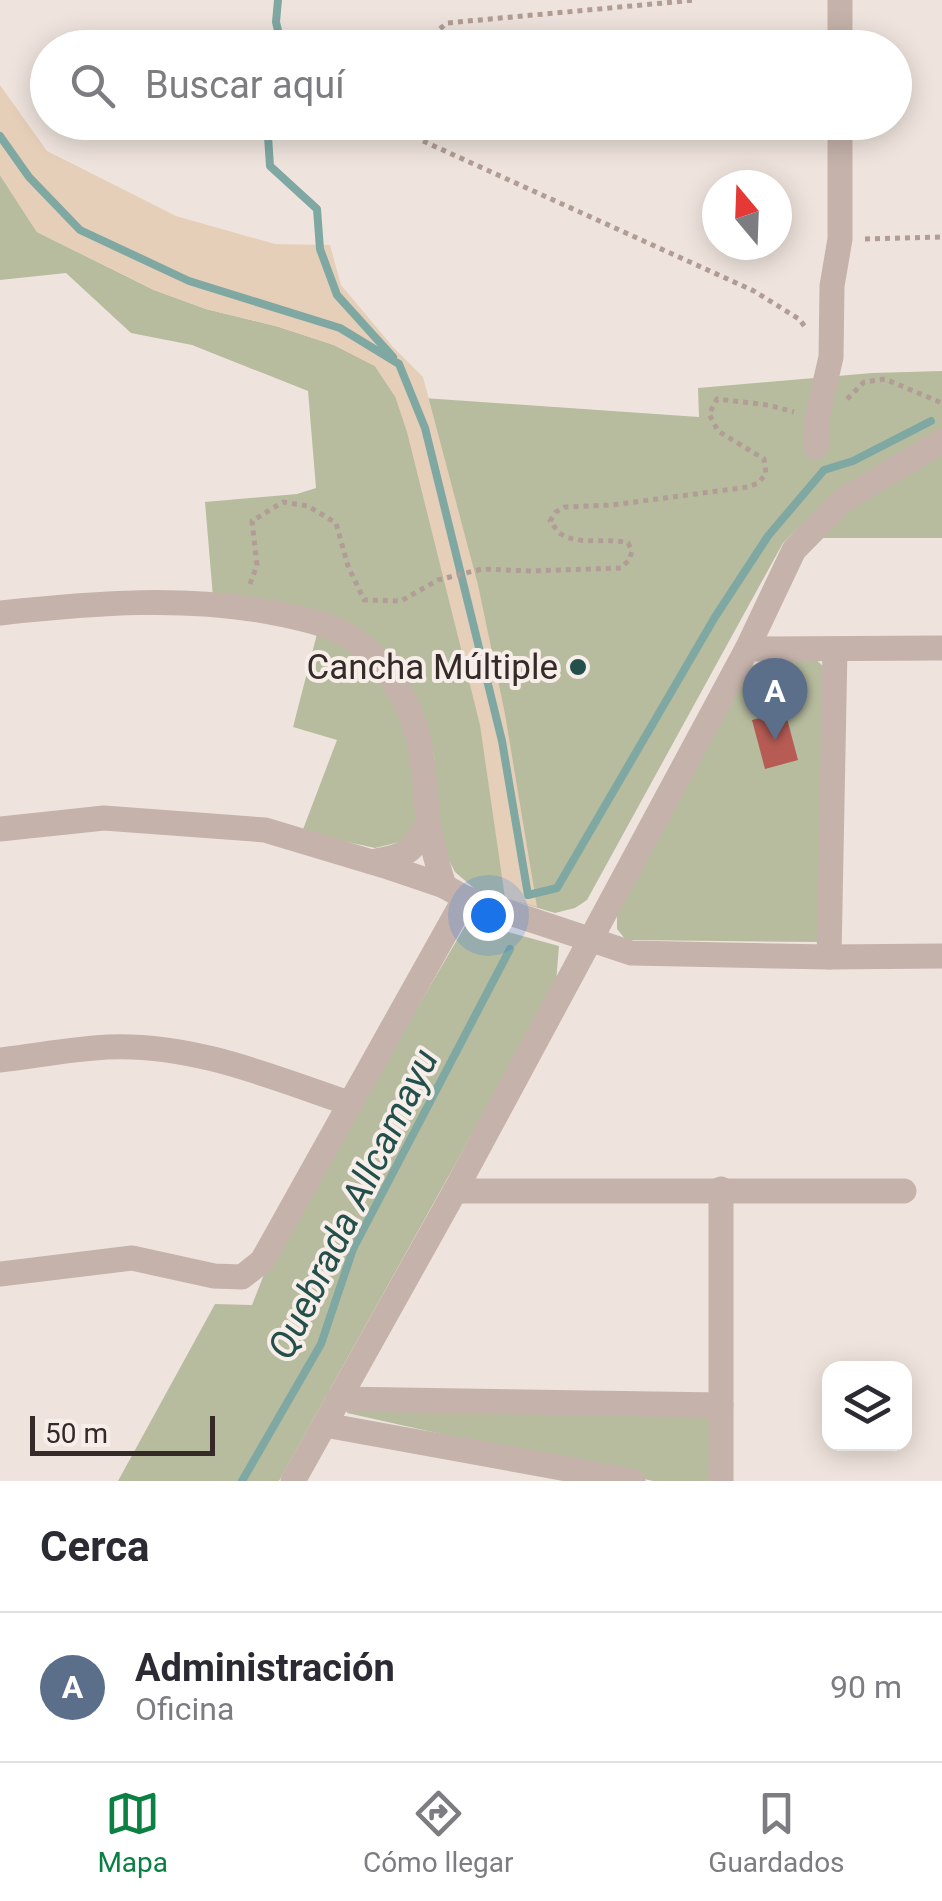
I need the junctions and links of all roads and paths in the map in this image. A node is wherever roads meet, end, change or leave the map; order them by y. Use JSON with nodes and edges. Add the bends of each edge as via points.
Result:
{"nodes":[{"id":1,"x":696,"y":0,"type":"edge"},
{"id":2,"x":840,"y":0,"type":"edge"},
{"id":3,"x":439,"y":30,"type":"edge"},
{"id":4,"x":840,"y":30,"type":"edge"},
{"id":5,"x":423,"y":140,"type":"edge"},
{"id":6,"x":840,"y":140,"type":"edge"},
{"id":7,"x":942,"y":237,"type":"edge"},
{"id":8,"x":840,"y":238,"type":"junction"},
{"id":9,"x":830,"y":357,"type":"junction"},
{"id":10,"x":942,"y":403,"type":"edge"},
{"id":11,"x":817,"y":418,"type":"junction"},
{"id":12,"x":942,"y":441,"type":"edge"},
{"id":13,"x":816,"y":447,"type":"dead end"},
{"id":14,"x":240,"y":606,"type":"junction"},
{"id":15,"x":0,"y":613,"type":"edge"},
{"id":16,"x":747,"y":648,"type":"junction"},
{"id":17,"x":835,"y":648,"type":"junction"},
{"id":18,"x":942,"y":648,"type":"edge"},
{"id":19,"x":428,"y":824,"type":"junction"},
{"id":20,"x":0,"y":829,"type":"edge"},
{"id":21,"x":372,"y":862,"type":"junction"},
{"id":22,"x":454,"y":892,"type":"junction"},
{"id":23,"x":589,"y":940,"type":"junction"},
{"id":24,"x":942,"y":956,"type":"edge"},
{"id":25,"x":829,"y":957,"type":"junction"},
{"id":26,"x":0,"y":1060,"type":"edge"},
{"id":27,"x":351,"y":1104,"type":"junction"},
{"id":28,"x":721,"y":1189,"type":"junction"},
{"id":29,"x":455,"y":1191,"type":"junction"},
{"id":30,"x":904,"y":1191,"type":"dead end"},
{"id":31,"x":0,"y":1274,"type":"edge"},
{"id":32,"x":338,"y":1400,"type":"junction"},
{"id":33,"x":721,"y":1405,"type":"junction"},
{"id":34,"x":325,"y":1425,"type":"junction"},
{"id":35,"x":293,"y":1481,"type":"edge"},
{"id":36,"x":633,"y":1481,"type":"edge"},
{"id":37,"x":721,"y":1481,"type":"edge"}],
"edges":[{"from":1,"to":3,"type":"path","via":[[447,23]]},
{"from":2,"to":4,"type":"street"},
{"from":5,"to":9,"type":"path","via":[[754,291],[799,319]]},
{"from":6,"to":8,"type":"street"},
{"from":7,"to":8,"type":"path"},
{"from":8,"to":9,"type":"street"},
{"from":9,"to":11,"type":"street"},
{"from":10,"to":11,"type":"path","via":[[886,379],[864,382],[834,413]]},
{"from":11,"to":13,"type":"street"},
{"from":11,"to":14,"type":"path","via":[[717,399],[709,414],[718,430],[764,459],[766,474],[758,483],[556,512],[550,521],[561,534],[628,542],[632,551],[621,568],[482,569],[438,580],[401,601],[364,600],[336,523],[308,506],[282,502],[252,521],[258,565]]},
{"from":12,"to":16,"type":"street","via":[[842,500],[794,550]]},
{"from":14,"to":15,"type":"street","via":[[96,602]]},
{"from":14,"to":19,"type":"street","via":[[322,624],[349,636],[381,664],[416,728]]},
{"from":16,"to":17,"type":"street"},
{"from":16,"to":23,"type":"street"},
{"from":17,"to":18,"type":"street"},
{"from":17,"to":25,"type":"street"},
{"from":19,"to":21,"type":"street","via":[[415,847]]},
{"from":19,"to":22,"type":"street"},
{"from":20,"to":21,"type":"street","via":[[104,818],[265,830]]},
{"from":21,"to":22,"type":"street"},
{"from":22,"to":23,"type":"street"},
{"from":22,"to":27,"type":"street"},
{"from":23,"to":25,"type":"street","via":[[631,953]]},
{"from":23,"to":29,"type":"street"},
{"from":24,"to":25,"type":"street"},
{"from":26,"to":27,"type":"street","via":[[108,1047],[160,1050],[217,1058]]},
{"from":27,"to":31,"type":"street","via":[[262,1262],[242,1278],[132,1258]]},
{"from":28,"to":29,"type":"street"},
{"from":28,"to":30,"type":"street"},
{"from":28,"to":33,"type":"street"},
{"from":29,"to":32,"type":"street"},
{"from":32,"to":33,"type":"street"},
{"from":32,"to":34,"type":"street"},
{"from":33,"to":37,"type":"street"},
{"from":34,"to":35,"type":"street"},
{"from":34,"to":36,"type":"street"}]}
